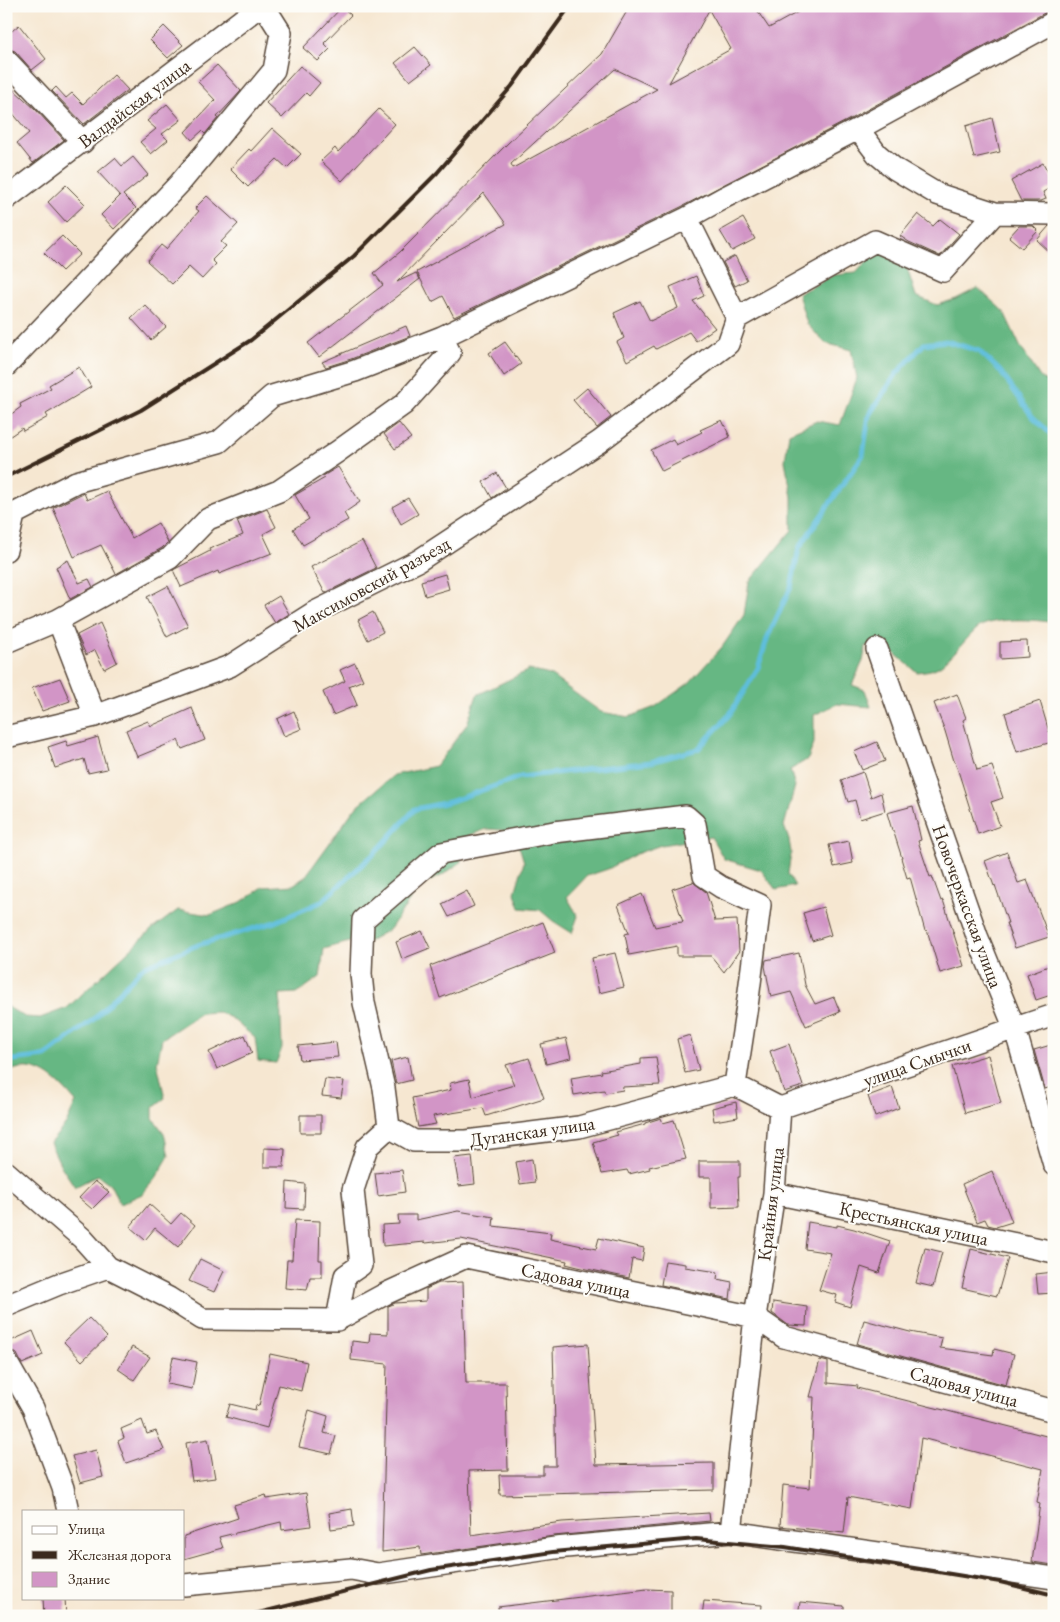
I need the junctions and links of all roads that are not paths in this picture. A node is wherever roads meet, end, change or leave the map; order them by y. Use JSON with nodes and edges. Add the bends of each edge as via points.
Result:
{"nodes":[{"id":1,"x":262,"y":6,"type":"edge"},
{"id":2,"x":1054,"y":22,"type":"edge"},
{"id":3,"x":6,"y":60,"type":"edge"},
{"id":4,"x":858,"y":129,"type":"junction"},
{"id":5,"x":82,"y":142,"type":"junction"},
{"id":6,"x":6,"y":199,"type":"edge"},
{"id":7,"x":995,"y":213,"type":"junction"},
{"id":8,"x":1054,"y":214,"type":"edge"},
{"id":9,"x":687,"y":218,"type":"junction"},
{"id":10,"x":737,"y":318,"type":"junction"},
{"id":11,"x":442,"y":337,"type":"junction"},
{"id":12,"x":6,"y":366,"type":"edge"},
{"id":13,"x":10,"y":516,"type":"edge"},
{"id":14,"x":6,"y":550,"type":"edge"},
{"id":15,"x":58,"y":620,"type":"junction"},
{"id":16,"x":6,"y":641,"type":"edge"},
{"id":17,"x":877,"y":649,"type":"dead end"},
{"id":18,"x":95,"y":716,"type":"junction"},
{"id":19,"x":6,"y":737,"type":"edge"},
{"id":20,"x":1054,"y":1015,"type":"edge"},
{"id":21,"x":1015,"y":1029,"type":"junction"},
{"id":22,"x":735,"y":1085,"type":"junction"},
{"id":23,"x":780,"y":1108,"type":"junction"},
{"id":24,"x":389,"y":1127,"type":"junction"},
{"id":25,"x":1054,"y":1165,"type":"edge"},
{"id":26,"x":6,"y":1172,"type":"edge"},
{"id":27,"x":774,"y":1193,"type":"junction"},
{"id":28,"x":1054,"y":1252,"type":"edge"},
{"id":29,"x":108,"y":1267,"type":"junction"},
{"id":30,"x":6,"y":1306,"type":"edge"},
{"id":31,"x":755,"y":1317,"type":"junction"},
{"id":32,"x":337,"y":1320,"type":"junction"},
{"id":33,"x":6,"y":1361,"type":"edge"},
{"id":34,"x":1054,"y":1411,"type":"edge"},
{"id":35,"x":68,"y":1510,"type":"edge"},
{"id":36,"x":731,"y":1532,"type":"junction"},
{"id":37,"x":1054,"y":1578,"type":"edge"},
{"id":38,"x":185,"y":1584,"type":"edge"}],
"edges":[{"from":1,"to":5,"type":"street","name":"Валдайская улица"},
{"from":1,"to":12,"type":"street","via":[[281,33],[274,70],[180,183]]},
{"from":2,"to":4,"type":"street"},
{"from":3,"to":5,"type":"street"},
{"from":4,"to":7,"type":"street","via":[[895,169],[937,194]]},
{"from":4,"to":9,"type":"street"},
{"from":5,"to":6,"type":"street","name":"Валдайская улица"},
{"from":7,"to":8,"type":"street"},
{"from":7,"to":10,"type":"street","via":[[943,271],[875,241]]},
{"from":9,"to":10,"type":"street"},
{"from":9,"to":11,"type":"street"},
{"from":10,"to":18,"type":"street","name":"Максимовский разъезд","via":[[728,344],[599,442],[418,561],[313,614],[230,666]]},
{"from":11,"to":13,"type":"street","via":[[355,371],[272,396],[219,442],[76,482]]},
{"from":11,"to":15,"type":"street","via":[[450,353],[404,404],[279,491],[208,519],[170,558]]},
{"from":13,"to":14,"type":"street"},
{"from":15,"to":16,"type":"street"},
{"from":15,"to":18,"type":"street"},
{"from":17,"to":21,"type":"street","name":"Новочеркасская улица","via":[[977,936]]},
{"from":18,"to":19,"type":"street","name":"Максимовский разъезд"},
{"from":20,"to":21,"type":"street","name":"улица Смычки"},
{"from":21,"to":23,"type":"street","name":"улица Смычки"},
{"from":21,"to":25,"type":"street","name":"Новочеркасская улица"},
{"from":22,"to":23,"type":"street"},
{"from":22,"to":24,"type":"street","name":"Дуганская улица","via":[[579,1127],[466,1141],[414,1142]]},
{"from":22,"to":24,"type":"street","via":[[760,905],[704,876],[695,824],[686,816],[554,832],[441,853],[363,920],[361,974]]},
{"from":23,"to":27,"type":"street","name":"Крайняя улица"},
{"from":24,"to":32,"type":"street","via":[[367,1146],[353,1190],[361,1265],[345,1276]]},
{"from":26,"to":29,"type":"street","name":"Садовая улица","via":[[82,1238]]},
{"from":27,"to":28,"type":"street","name":"Крестьянская улица"},
{"from":27,"to":31,"type":"street","name":"Крайняя улица"},
{"from":29,"to":30,"type":"street"},
{"from":29,"to":32,"type":"street","name":"Садовая улица","via":[[202,1319]]},
{"from":31,"to":32,"type":"street","name":"Садовая улица","via":[[466,1257]]},
{"from":31,"to":34,"type":"street","name":"Садовая улица","via":[[784,1337]]},
{"from":31,"to":36,"type":"street","name":"Крайняя улица"},
{"from":33,"to":35,"type":"street","via":[[33,1408],[63,1488]]},
{"from":36,"to":37,"type":"street"},
{"from":36,"to":38,"type":"street","via":[[555,1548],[378,1574],[351,1569]]}]}
